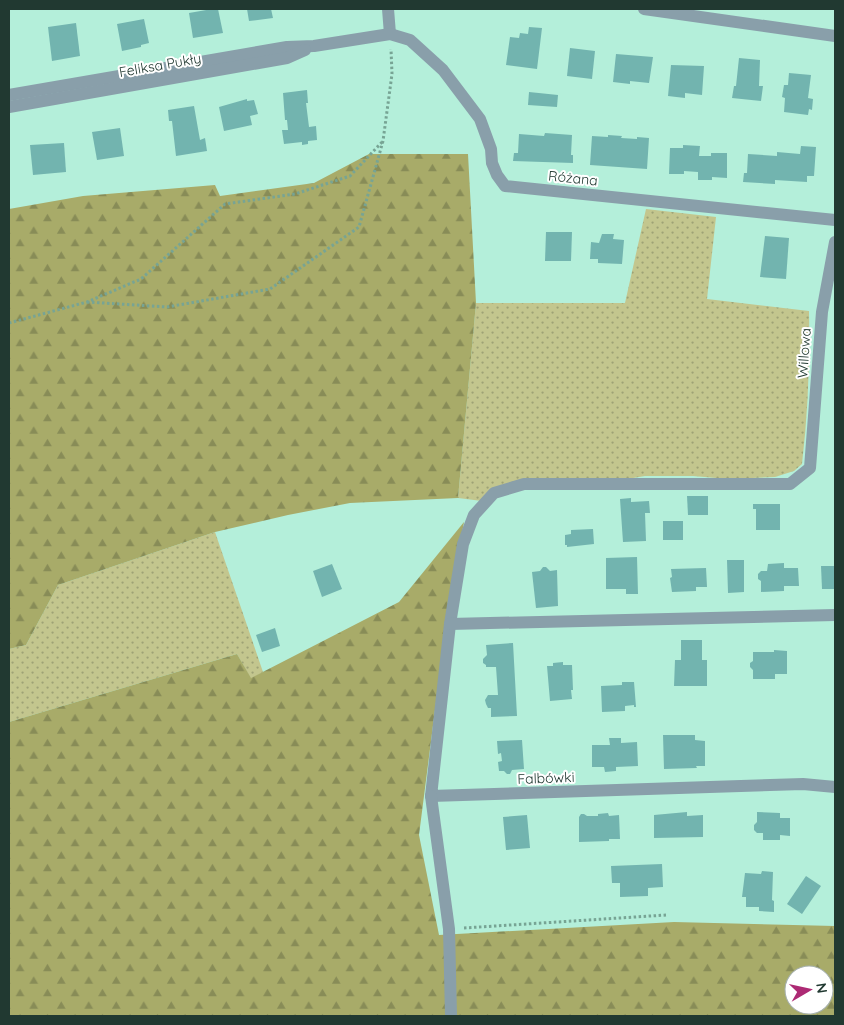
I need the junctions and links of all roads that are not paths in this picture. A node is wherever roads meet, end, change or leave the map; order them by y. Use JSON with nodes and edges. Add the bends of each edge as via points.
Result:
{"nodes":[{"id":1,"x":388,"y":9,"type":"edge"},
{"id":2,"x":644,"y":9,"type":"edge"},
{"id":3,"x":390,"y":34,"type":"junction"},
{"id":4,"x":835,"y":36,"type":"edge"},
{"id":5,"x":314,"y":46,"type":"junction"},
{"id":6,"x":9,"y":95,"type":"edge"},
{"id":7,"x":9,"y":107,"type":"edge"},
{"id":8,"x":835,"y":220,"type":"edge"},
{"id":9,"x":835,"y":242,"type":"edge"},
{"id":10,"x":835,"y":615,"type":"edge"},
{"id":11,"x":450,"y":624,"type":"junction"},
{"id":12,"x":835,"y":786,"type":"edge"},
{"id":13,"x":431,"y":796,"type":"junction"},
{"id":14,"x":452,"y":1016,"type":"edge"}],
"edges":[{"from":1,"to":3,"type":"street"},
{"from":2,"to":4,"type":"street"},
{"from":3,"to":5,"type":"street","name":"Feliksa Pukły"},
{"from":3,"to":8,"type":"street","name":"Różana","via":[[410,40],[443,70],[480,119],[491,149],[492,163],[505,186]]},
{"from":5,"to":6,"type":"street","name":"Feliksa Pukły","via":[[287,47]]},
{"from":5,"to":7,"type":"street","name":"Feliksa Pukły","via":[[287,58]]},
{"from":9,"to":11,"type":"street","name":"Willowa","via":[[822,312],[810,468],[790,484],[524,484],[494,493],[474,516],[463,544]]},
{"from":10,"to":11,"type":"street"},
{"from":11,"to":13,"type":"street"},
{"from":12,"to":13,"type":"street","name":"Falbówki","via":[[803,784]]},
{"from":13,"to":14,"type":"street","via":[[449,929]]}]}
